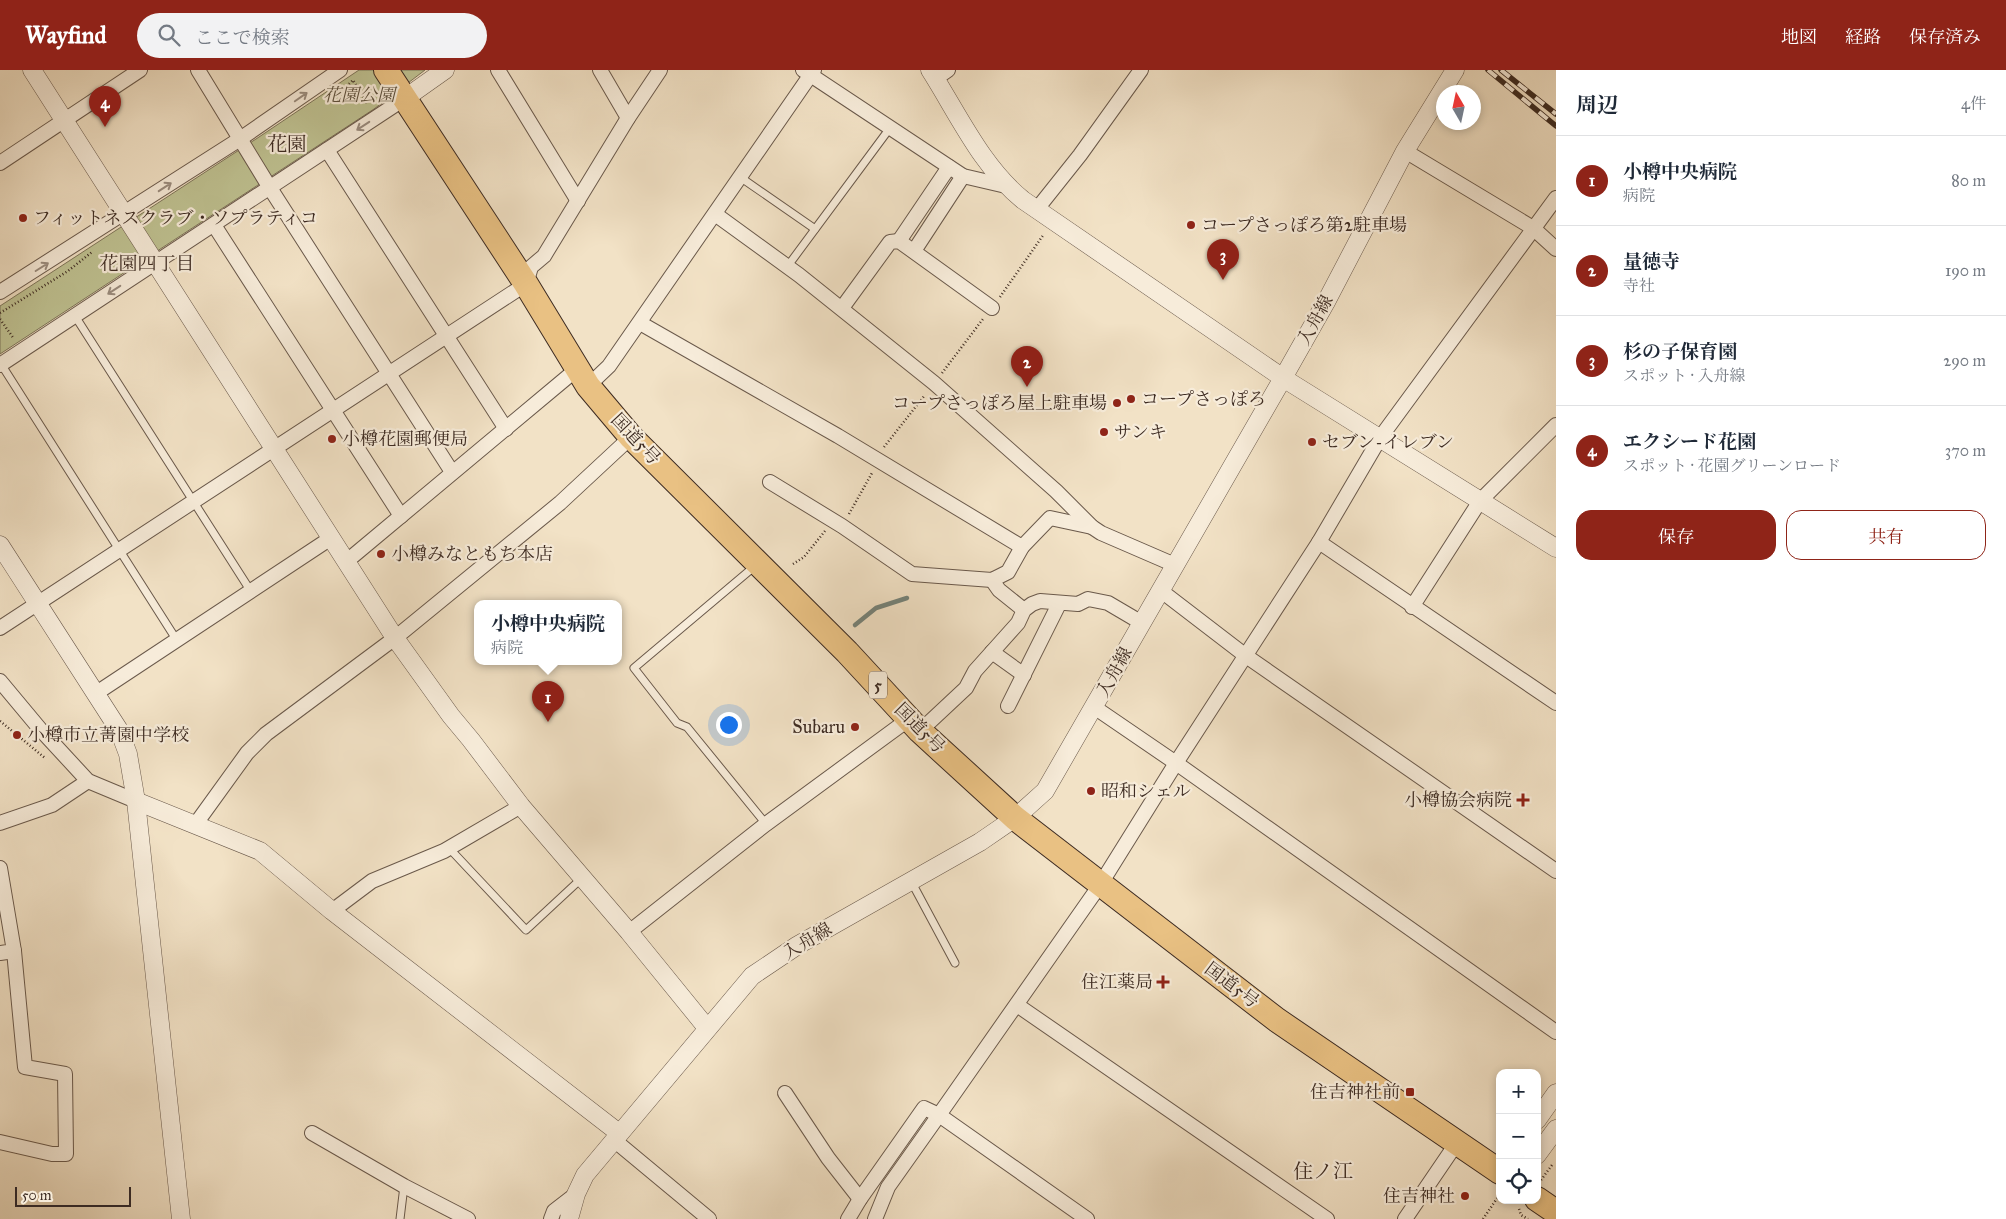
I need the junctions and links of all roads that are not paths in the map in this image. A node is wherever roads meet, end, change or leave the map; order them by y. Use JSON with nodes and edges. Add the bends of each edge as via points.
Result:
{"nodes":[{"id":1,"x":32,"y":70,"type":"edge"},
{"id":2,"x":140,"y":70,"type":"edge"},
{"id":3,"x":198,"y":70,"type":"edge"},
{"id":4,"x":340,"y":70,"type":"edge"},
{"id":5,"x":386,"y":70,"type":"edge"},
{"id":6,"x":445,"y":70,"type":"edge"},
{"id":7,"x":498,"y":70,"type":"edge"},
{"id":8,"x":600,"y":70,"type":"edge"},
{"id":9,"x":660,"y":70,"type":"edge"},
{"id":10,"x":1141,"y":70,"type":"edge"},
{"id":11,"x":809,"y":72,"type":"edge"},
{"id":12,"x":1450,"y":72,"type":"edge"},
{"id":13,"x":938,"y":73,"type":"edge"},
{"id":14,"x":404,"y":99,"type":"junction"},
{"id":15,"x":628,"y":118,"type":"junction"},
{"id":16,"x":64,"y":120,"type":"junction"},
{"id":17,"x":890,"y":128,"type":"junction"},
{"id":18,"x":240,"y":139,"type":"junction"},
{"id":19,"x":326,"y":150,"type":"junction"},
{"id":20,"x":1405,"y":151,"type":"junction"},
{"id":21,"x":0,"y":163,"type":"edge"},
{"id":22,"x":949,"y":167,"type":"junction"},
{"id":23,"x":963,"y":176,"type":"junction"},
{"id":24,"x":740,"y":177,"type":"junction"},
{"id":25,"x":1006,"y":186,"type":"junction"},
{"id":26,"x":270,"y":188,"type":"junction"},
{"id":27,"x":1556,"y":198,"type":"edge"},
{"id":28,"x":578,"y":201,"type":"junction"},
{"id":29,"x":1037,"y":210,"type":"junction"},
{"id":30,"x":124,"y":214,"type":"junction"},
{"id":31,"x":715,"y":214,"type":"junction"},
{"id":32,"x":214,"y":224,"type":"junction"},
{"id":33,"x":1533,"y":228,"type":"junction"},
{"id":34,"x":815,"y":229,"type":"junction"},
{"id":35,"x":899,"y":241,"type":"junction"},
{"id":36,"x":1556,"y":249,"type":"edge"},
{"id":37,"x":914,"y":251,"type":"junction"},
{"id":38,"x":155,"y":263,"type":"junction"},
{"id":39,"x":787,"y":267,"type":"junction"},
{"id":40,"x":526,"y":284,"type":"junction"},
{"id":41,"x":0,"y":292,"type":"edge"},
{"id":42,"x":842,"y":308,"type":"junction"},
{"id":43,"x":992,"y":308,"type":"road end"},
{"id":44,"x":75,"y":316,"type":"junction"},
{"id":45,"x":640,"y":323,"type":"junction"},
{"id":46,"x":446,"y":336,"type":"junction"},
{"id":47,"x":0,"y":364,"type":"edge"},
{"id":48,"x":389,"y":373,"type":"junction"},
{"id":49,"x":583,"y":378,"type":"junction"},
{"id":50,"x":1283,"y":378,"type":"junction"},
{"id":51,"x":334,"y":410,"type":"junction"},
{"id":52,"x":1556,"y":425,"type":"edge"},
{"id":53,"x":506,"y":429,"type":"junction"},
{"id":54,"x":631,"y":437,"type":"junction"},
{"id":55,"x":1380,"y":438,"type":"junction"},
{"id":56,"x":274,"y":448,"type":"junction"},
{"id":57,"x":452,"y":472,"type":"junction"},
{"id":58,"x":770,"y":482,"type":"dead end"},
{"id":59,"x":194,"y":501,"type":"junction"},
{"id":60,"x":1480,"y":501,"type":"junction"},
{"id":61,"x":401,"y":516,"type":"junction"},
{"id":62,"x":1092,"y":527,"type":"junction"},
{"id":63,"x":331,"y":538,"type":"junction"},
{"id":64,"x":1319,"y":542,"type":"junction"},
{"id":65,"x":0,"y":545,"type":"edge"},
{"id":66,"x":1022,"y":547,"type":"junction"},
{"id":67,"x":1556,"y":548,"type":"edge"},
{"id":68,"x":120,"y":549,"type":"junction"},
{"id":69,"x":347,"y":561,"type":"junction"},
{"id":70,"x":759,"y":562,"type":"junction"},
{"id":71,"x":1175,"y":565,"type":"junction"},
{"id":72,"x":992,"y":580,"type":"junction"},
{"id":73,"x":250,"y":590,"type":"junction"},
{"id":74,"x":1160,"y":590,"type":"junction"},
{"id":75,"x":37,"y":604,"type":"junction"},
{"id":76,"x":1059,"y":604,"type":"junction"},
{"id":77,"x":1412,"y":607,"type":"junction"},
{"id":78,"x":1024,"y":610,"type":"junction"},
{"id":79,"x":1142,"y":623,"type":"junction"},
{"id":80,"x":0,"y":628,"type":"edge"},
{"id":81,"x":395,"y":638,"type":"junction"},
{"id":82,"x":176,"y":639,"type":"junction"},
{"id":83,"x":992,"y":652,"type":"junction"},
{"id":84,"x":1246,"y":656,"type":"junction"},
{"id":85,"x":1024,"y":675,"type":"junction"},
{"id":86,"x":0,"y":681,"type":"edge"},
{"id":87,"x":95,"y":694,"type":"junction"},
{"id":88,"x":1556,"y":703,"type":"edge"},
{"id":89,"x":1008,"y":706,"type":"dead end"},
{"id":90,"x":1094,"y":707,"type":"junction"},
{"id":91,"x":915,"y":725,"type":"junction"},
{"id":92,"x":1176,"y":763,"type":"junction"},
{"id":93,"x":88,"y":781,"type":"junction"},
{"id":94,"x":136,"y":802,"type":"junction"},
{"id":95,"x":521,"y":806,"type":"junction"},
{"id":96,"x":1015,"y":818,"type":"junction"},
{"id":97,"x":0,"y":823,"type":"edge"},
{"id":98,"x":766,"y":824,"type":"junction"},
{"id":99,"x":195,"y":825,"type":"junction"},
{"id":100,"x":449,"y":848,"type":"junction"},
{"id":101,"x":0,"y":868,"type":"edge"},
{"id":102,"x":1556,"y":871,"type":"edge"},
{"id":103,"x":582,"y":878,"type":"junction"},
{"id":104,"x":911,"y":881,"type":"junction"},
{"id":105,"x":1100,"y":885,"type":"junction"},
{"id":106,"x":332,"y":911,"type":"junction"},
{"id":107,"x":629,"y":932,"type":"junction"},
{"id":108,"x":7,"y":952,"type":"edge"},
{"id":109,"x":955,"y":963,"type":"dead end"},
{"id":110,"x":1017,"y":1005,"type":"junction"},
{"id":111,"x":707,"y":1028,"type":"junction"},
{"id":112,"x":1556,"y":1032,"type":"edge"},
{"id":113,"x":785,"y":1093,"type":"dead end"},
{"id":114,"x":1556,"y":1093,"type":"edge"},
{"id":115,"x":1541,"y":1114,"type":"edge"},
{"id":116,"x":939,"y":1115,"type":"junction"},
{"id":117,"x":1556,"y":1129,"type":"edge"},
{"id":118,"x":312,"y":1133,"type":"dead end"},
{"id":119,"x":617,"y":1136,"type":"junction"},
{"id":120,"x":0,"y":1142,"type":"edge"},
{"id":121,"x":1456,"y":1144,"type":"junction"},
{"id":122,"x":1541,"y":1150,"type":"edge"},
{"id":123,"x":1496,"y":1169,"type":"edge"},
{"id":124,"x":404,"y":1186,"type":"junction"},
{"id":125,"x":576,"y":1194,"type":"junction"},
{"id":126,"x":860,"y":1199,"type":"junction"},
{"id":127,"x":1529,"y":1207,"type":"edge"},
{"id":128,"x":1556,"y":1212,"type":"edge"},
{"id":129,"x":181,"y":1219,"type":"edge"},
{"id":130,"x":400,"y":1219,"type":"edge"},
{"id":131,"x":468,"y":1219,"type":"edge"},
{"id":132,"x":550,"y":1219,"type":"edge"},
{"id":133,"x":569,"y":1219,"type":"edge"},
{"id":134,"x":709,"y":1219,"type":"edge"},
{"id":135,"x":848,"y":1219,"type":"edge"},
{"id":136,"x":875,"y":1219,"type":"edge"},
{"id":137,"x":1087,"y":1219,"type":"edge"},
{"id":138,"x":1327,"y":1219,"type":"edge"},
{"id":139,"x":1405,"y":1219,"type":"edge"}],
"edges":[{"from":1,"to":16,"type":"street"},
{"from":2,"to":16,"type":"street"},
{"from":3,"to":18,"type":"street"},
{"from":18,"to":4,"type":"street","one_way":true},
{"from":5,"to":14,"type":"highway","name":"国道5号","number":"5"},
{"from":6,"to":14,"type":"street"},
{"from":7,"to":28,"type":"street"},
{"from":8,"to":15,"type":"street"},
{"from":9,"to":15,"type":"street"},
{"from":10,"to":29,"type":"street"},
{"from":11,"to":17,"type":"street"},
{"from":11,"to":24,"type":"street"},
{"from":12,"to":20,"type":"street","name":"入舟線"},
{"from":13,"to":25,"type":"street","via":[[988,162]]},
{"from":14,"to":19,"type":"street","one_way":true},
{"from":14,"to":40,"type":"highway","name":"国道5号","number":"5"},
{"from":15,"to":28,"type":"street"},
{"from":16,"to":21,"type":"street"},
{"from":16,"to":30,"type":"street"},
{"from":17,"to":22,"type":"street"},
{"from":17,"to":34,"type":"lane"},
{"from":18,"to":26,"type":"street"},
{"from":30,"to":18,"type":"street","one_way":true},
{"from":19,"to":26,"type":"street"},
{"from":19,"to":46,"type":"street"},
{"from":20,"to":33,"type":"street"},
{"from":20,"to":50,"type":"street","name":"入舟線"},
{"from":22,"to":23,"type":"street"},
{"from":22,"to":35,"type":"street"},
{"from":23,"to":25,"type":"street"},
{"from":23,"to":37,"type":"street"},
{"from":24,"to":31,"type":"street"},
{"from":24,"to":34,"type":"lane"},
{"from":25,"to":29,"type":"street"},
{"from":26,"to":32,"type":"street"},
{"from":26,"to":48,"type":"street"},
{"from":27,"to":33,"type":"street"},
{"from":28,"to":40,"type":"street","via":[[544,256],[531,267]]},
{"from":29,"to":50,"type":"street"},
{"from":30,"to":38,"type":"street"},
{"from":41,"to":30,"type":"street","one_way":true},
{"from":31,"to":39,"type":"street"},
{"from":31,"to":45,"type":"street"},
{"from":32,"to":38,"type":"street"},
{"from":32,"to":51,"type":"street"},
{"from":33,"to":36,"type":"street"},
{"from":33,"to":55,"type":"street"},
{"from":34,"to":39,"type":"lane"},
{"from":35,"to":37,"type":"street"},
{"from":35,"to":42,"type":"street","via":[[890,242]]},
{"from":37,"to":43,"type":"street"},
{"from":38,"to":44,"type":"street","one_way":true},
{"from":38,"to":56,"type":"street"},
{"from":39,"to":42,"type":"street"},
{"from":40,"to":46,"type":"street"},
{"from":40,"to":49,"type":"highway","name":"国道5号","number":"5"},
{"from":42,"to":62,"type":"street","via":[[934,382],[1056,490]]},
{"from":44,"to":47,"type":"street"},
{"from":44,"to":59,"type":"lane"},
{"from":45,"to":49,"type":"street","via":[[610,366]]},
{"from":45,"to":66,"type":"street"},
{"from":46,"to":48,"type":"street"},
{"from":46,"to":53,"type":"street"},
{"from":47,"to":68,"type":"lane"},
{"from":48,"to":51,"type":"street"},
{"from":48,"to":57,"type":"street"},
{"from":49,"to":53,"type":"street"},
{"from":49,"to":54,"type":"highway","name":"国道5号","number":"5"},
{"from":50,"to":55,"type":"street"},
{"from":50,"to":71,"type":"street","name":"入舟線"},
{"from":51,"to":56,"type":"street"},
{"from":51,"to":61,"type":"street"},
{"from":52,"to":60,"type":"street"},
{"from":53,"to":57,"type":"street"},
{"from":54,"to":70,"type":"highway","name":"国道5号","number":"5"},
{"from":54,"to":81,"type":"street","via":[[560,503]]},
{"from":55,"to":60,"type":"street"},
{"from":55,"to":64,"type":"street"},
{"from":56,"to":59,"type":"street"},
{"from":56,"to":63,"type":"street"},
{"from":57,"to":61,"type":"street"},
{"from":58,"to":72,"type":"street","via":[[912,574]]},
{"from":59,"to":68,"type":"street"},
{"from":59,"to":73,"type":"lane"},
{"from":60,"to":67,"type":"street"},
{"from":60,"to":77,"type":"street"},
{"from":61,"to":69,"type":"street"},
{"from":62,"to":66,"type":"street","via":[[1050,518]]},
{"from":62,"to":71,"type":"street","via":[[1101,534]]},
{"from":63,"to":69,"type":"street"},
{"from":63,"to":73,"type":"street"},
{"from":64,"to":77,"type":"street"},
{"from":64,"to":84,"type":"street"},
{"from":65,"to":75,"type":"street"},
{"from":66,"to":72,"type":"street","via":[[1008,572]]},
{"from":68,"to":75,"type":"street"},
{"from":68,"to":82,"type":"lane"},
{"from":69,"to":81,"type":"street"},
{"from":70,"to":91,"type":"highway","name":"国道5号","number":"5"},
{"from":70,"to":98,"type":"lane","via":[[634,668],[677,723],[687,727]]},
{"from":71,"to":74,"type":"street","name":"入舟線"},
{"from":72,"to":78,"type":"street","via":[[999,590]]},
{"from":73,"to":82,"type":"street"},
{"from":74,"to":79,"type":"street","name":"入舟線"},
{"from":74,"to":84,"type":"street"},
{"from":75,"to":80,"type":"street"},
{"from":75,"to":87,"type":"street"},
{"from":76,"to":78,"type":"street","via":[[1040,601]]},
{"from":76,"to":79,"type":"street","via":[[1078,604],[1088,599],[1108,603]]},
{"from":76,"to":85,"type":"street"},
{"from":77,"to":88,"type":"street"},
{"from":78,"to":83,"type":"street","via":[[1018,623]]},
{"from":79,"to":90,"type":"street","name":"入舟線"},
{"from":81,"to":95,"type":"street"},
{"from":81,"to":99,"type":"street","via":[[266,734],[247,753]]},
{"from":82,"to":87,"type":"street"},
{"from":83,"to":85,"type":"street"},
{"from":83,"to":91,"type":"street","via":[[975,671],[966,688]]},
{"from":84,"to":92,"type":"street"},
{"from":84,"to":102,"type":"street"},
{"from":85,"to":89,"type":"street"},
{"from":86,"to":93,"type":"street"},
{"from":87,"to":94,"type":"street","via":[[119,730],[128,754]]},
{"from":90,"to":92,"type":"street"},
{"from":90,"to":96,"type":"street","name":"入舟線","via":[[1045,791]]},
{"from":91,"to":96,"type":"highway","name":"国道5号","number":"5"},
{"from":91,"to":98,"type":"street"},
{"from":92,"to":105,"type":"street"},
{"from":92,"to":112,"type":"street"},
{"from":93,"to":94,"type":"street"},
{"from":93,"to":97,"type":"street","via":[[52,805]]},
{"from":94,"to":99,"type":"street"},
{"from":94,"to":129,"type":"street"},
{"from":95,"to":100,"type":"street"},
{"from":95,"to":103,"type":"street"},
{"from":96,"to":104,"type":"street","name":"入舟線"},
{"from":96,"to":105,"type":"highway","name":"国道5号","number":"5"},
{"from":98,"to":107,"type":"street"},
{"from":99,"to":106,"type":"street","via":[[260,851]]},
{"from":100,"to":103,"type":"lane","via":[[526,930]]},
{"from":100,"to":106,"type":"street","via":[[372,881]]},
{"from":101,"to":108,"type":"street"},
{"from":103,"to":107,"type":"street"},
{"from":104,"to":109,"type":"lane"},
{"from":104,"to":111,"type":"street","name":"入舟線","via":[[798,945],[752,976]]},
{"from":105,"to":110,"type":"street"},
{"from":105,"to":121,"type":"highway","name":"国道5号","number":"5","via":[[1277,1020]]},
{"from":106,"to":119,"type":"street"},
{"from":107,"to":111,"type":"street"},
{"from":108,"to":120,"type":"street","via":[[25,1067],[65,1074],[66,1154],[52,1154]]},
{"from":110,"to":116,"type":"street"},
{"from":110,"to":138,"type":"street"},
{"from":111,"to":119,"type":"street","name":"入舟線"},
{"from":113,"to":126,"type":"street"},
{"from":114,"to":115,"type":"street"},
{"from":116,"to":126,"type":"street","via":[[924,1108]]},
{"from":116,"to":136,"type":"street","via":[[888,1188]]},
{"from":116,"to":137,"type":"street"},
{"from":117,"to":122,"type":"street"},
{"from":118,"to":124,"type":"street"},
{"from":119,"to":125,"type":"street","name":"入舟線","via":[[585,1174]]},
{"from":119,"to":134,"type":"street"},
{"from":121,"to":123,"type":"highway","name":"国道5号","number":"5"},
{"from":121,"to":139,"type":"street"},
{"from":124,"to":130,"type":"lane"},
{"from":124,"to":131,"type":"street"},
{"from":125,"to":132,"type":"street","via":[[554,1211]]},
{"from":125,"to":133,"type":"street","name":"入舟線"},
{"from":126,"to":135,"type":"street"},
{"from":127,"to":128,"type":"highway"}]}
